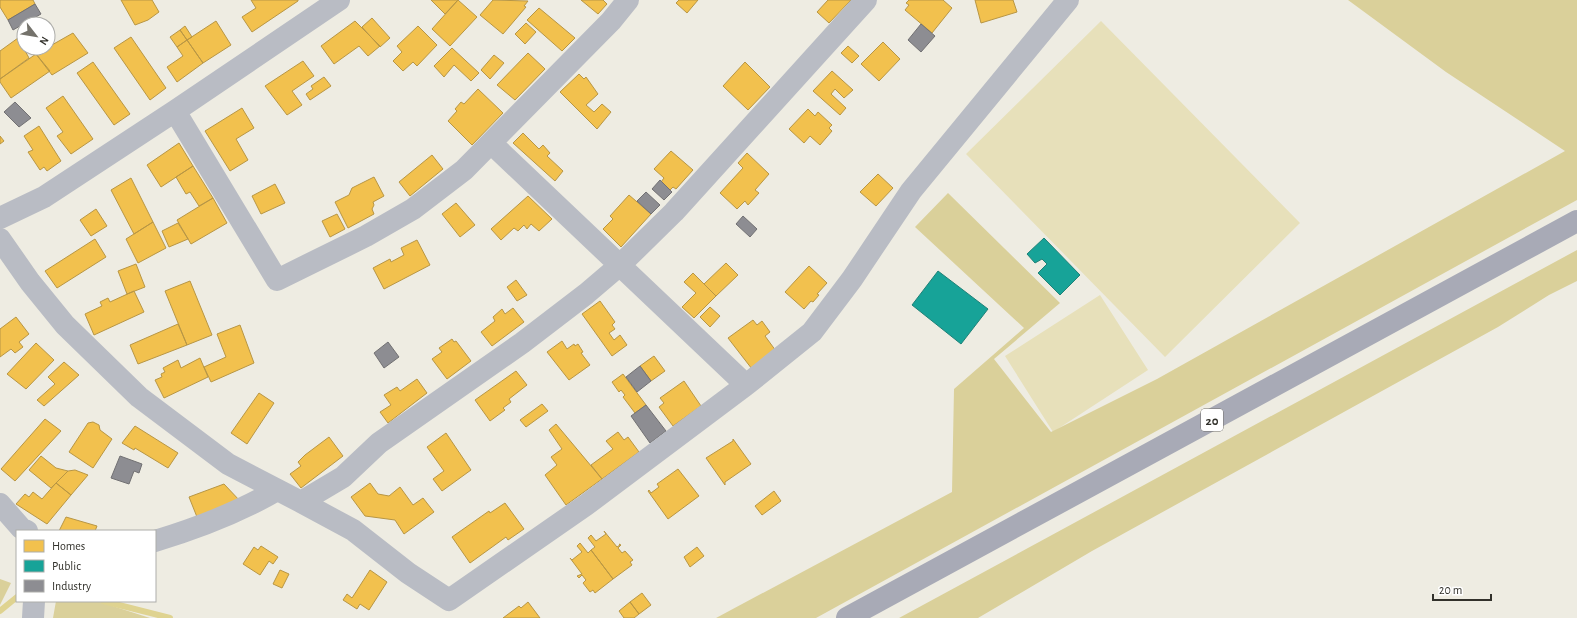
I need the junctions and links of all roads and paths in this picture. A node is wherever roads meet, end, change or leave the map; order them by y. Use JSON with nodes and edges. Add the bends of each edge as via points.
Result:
{"nodes":[{"id":1,"x":339,"y":0,"type":"edge"},
{"id":2,"x":628,"y":0,"type":"edge"},
{"id":3,"x":866,"y":0,"type":"edge"},
{"id":4,"x":1068,"y":0,"type":"edge"},
{"id":5,"x":314,"y":7,"type":"edge"},
{"id":6,"x":176,"y":111,"type":"junction"},
{"id":7,"x":491,"y":143,"type":"junction"},
{"id":8,"x":0,"y":218,"type":"edge"},
{"id":9,"x":1577,"y":221,"type":"edge"},
{"id":10,"x":0,"y":239,"type":"edge"},
{"id":11,"x":620,"y":265,"type":"junction"},
{"id":12,"x":746,"y":385,"type":"junction"},
{"id":13,"x":277,"y":490,"type":"junction"},
{"id":14,"x":301,"y":502,"type":"junction"},
{"id":15,"x":0,"y":504,"type":"edge"},
{"id":16,"x":25,"y":530,"type":"edge"},
{"id":17,"x":156,"y":541,"type":"edge"},
{"id":18,"x":847,"y":618,"type":"edge"}],
"edges":[{"from":1,"to":5,"type":"street"},
{"from":2,"to":7,"type":"street"},
{"from":3,"to":11,"type":"street","via":[[674,212]]},
{"from":4,"to":12,"type":"street","via":[[911,192],[852,279],[812,332]]},
{"from":5,"to":6,"type":"street"},
{"from":6,"to":7,"type":"street","via":[[277,280],[366,236],[413,209],[464,170]]},
{"from":6,"to":8,"type":"street","via":[[44,197]]},
{"from":7,"to":11,"type":"street"},
{"from":9,"to":18,"type":"main road","number":"20"},
{"from":10,"to":13,"type":"street","via":[[65,325],[139,397],[228,464]]},
{"from":11,"to":12,"type":"street"},
{"from":11,"to":14,"type":"street","via":[[522,343],[379,443],[343,477]]},
{"from":12,"to":14,"type":"street","via":[[586,505],[449,600],[408,573],[353,530]]},
{"from":13,"to":14,"type":"street"},
{"from":13,"to":17,"type":"street","via":[[252,505],[199,528]]},
{"from":15,"to":16,"type":"street"}]}
